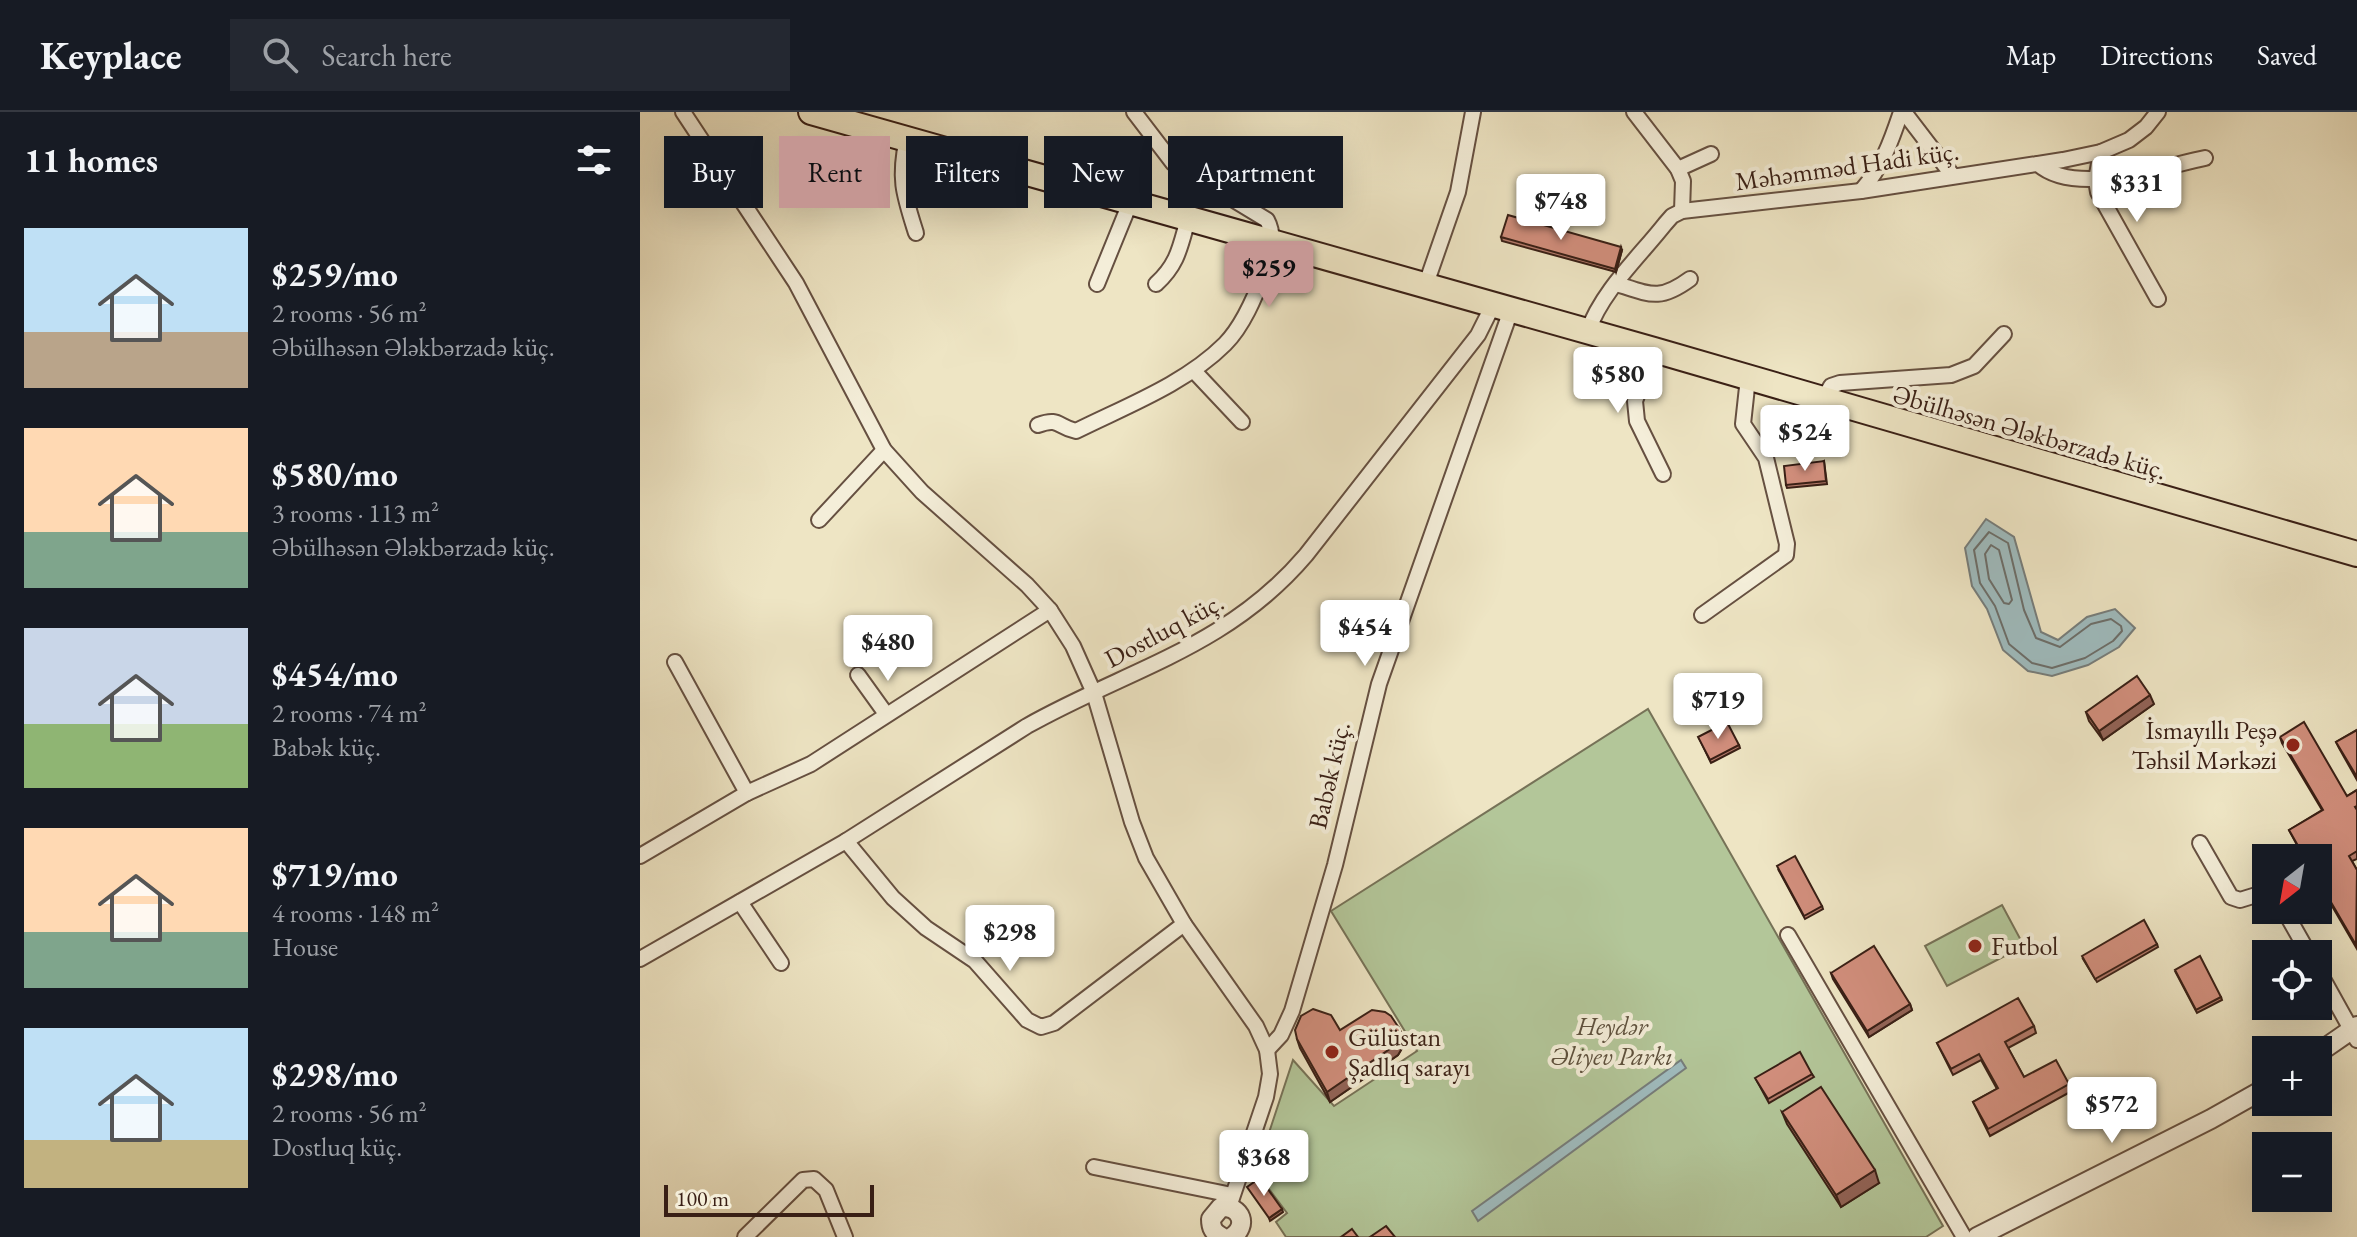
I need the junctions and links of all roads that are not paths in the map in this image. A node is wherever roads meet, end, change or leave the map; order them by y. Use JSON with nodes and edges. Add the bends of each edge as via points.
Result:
{"nodes":[{"id":1,"x":683,"y":112,"type":"edge"},
{"id":2,"x":811,"y":112,"type":"edge"},
{"id":3,"x":1134,"y":112,"type":"edge"},
{"id":4,"x":1473,"y":112,"type":"edge"},
{"id":5,"x":1634,"y":112,"type":"edge"},
{"id":6,"x":1903,"y":112,"type":"edge"},
{"id":7,"x":2158,"y":112,"type":"edge"},
{"id":8,"x":906,"y":139,"type":"edge"},
{"id":9,"x":906,"y":143,"type":"edge"},
{"id":10,"x":2101,"y":152,"type":"junction"},
{"id":11,"x":1711,"y":154,"type":"dead end"},
{"id":12,"x":2205,"y":158,"type":"dead end"},
{"id":13,"x":2038,"y":164,"type":"junction"},
{"id":14,"x":1678,"y":169,"type":"junction"},
{"id":15,"x":1953,"y":176,"type":"junction"},
{"id":16,"x":2096,"y":180,"type":"junction"},
{"id":17,"x":1861,"y":191,"type":"junction"},
{"id":18,"x":906,"y":202,"type":"edge"},
{"id":19,"x":908,"y":208,"type":"edge"},
{"id":20,"x":1128,"y":208,"type":"edge"},
{"id":21,"x":1148,"y":208,"type":"edge"},
{"id":22,"x":1682,"y":211,"type":"junction"},
{"id":23,"x":1188,"y":219,"type":"junction"},
{"id":24,"x":916,"y":233,"type":"dead end"},
{"id":25,"x":1272,"y":243,"type":"junction"},
{"id":26,"x":1690,"y":279,"type":"dead end"},
{"id":27,"x":1097,"y":284,"type":"dead end"},
{"id":28,"x":1156,"y":284,"type":"dead end"},
{"id":29,"x":1617,"y":284,"type":"junction"},
{"id":30,"x":1425,"y":287,"type":"junction"},
{"id":31,"x":2158,"y":299,"type":"dead end"},
{"id":32,"x":1502,"y":307,"type":"junction"},
{"id":33,"x":1588,"y":331,"type":"junction"},
{"id":34,"x":2004,"y":334,"type":"dead end"},
{"id":35,"x":1654,"y":350,"type":"junction"},
{"id":36,"x":1194,"y":371,"type":"junction"},
{"id":37,"x":1748,"y":378,"type":"junction"},
{"id":38,"x":1823,"y":400,"type":"junction"},
{"id":39,"x":1242,"y":422,"type":"dead end"},
{"id":40,"x":1038,"y":425,"type":"dead end"},
{"id":41,"x":884,"y":450,"type":"junction"},
{"id":42,"x":1663,"y":474,"type":"dead end"},
{"id":43,"x":819,"y":520,"type":"dead end"},
{"id":44,"x":2357,"y":554,"type":"edge"},
{"id":45,"x":1050,"y":610,"type":"junction"},
{"id":46,"x":1702,"y":615,"type":"dead end"},
{"id":47,"x":675,"y":662,"type":"dead end"},
{"id":48,"x":858,"y":675,"type":"dead end"},
{"id":49,"x":1094,"y":693,"type":"junction"},
{"id":50,"x":886,"y":714,"type":"junction"},
{"id":51,"x":747,"y":793,"type":"junction"},
{"id":52,"x":846,"y":841,"type":"junction"},
{"id":53,"x":2200,"y":843,"type":"dead end"},
{"id":54,"x":640,"y":856,"type":"edge"},
{"id":55,"x":2252,"y":896,"type":"edge"},
{"id":56,"x":740,"y":902,"type":"junction"},
{"id":57,"x":1184,"y":924,"type":"junction"},
{"id":58,"x":1788,"y":935,"type":"dead end"},
{"id":59,"x":640,"y":959,"type":"edge"},
{"id":60,"x":781,"y":963,"type":"dead end"},
{"id":61,"x":2332,"y":993,"type":"edge"},
{"id":62,"x":2355,"y":1032,"type":"edge"},
{"id":63,"x":2332,"y":1045,"type":"edge"},
{"id":64,"x":1267,"y":1050,"type":"junction"},
{"id":65,"x":2252,"y":1096,"type":"edge"},
{"id":66,"x":1094,"y":1167,"type":"dead end"},
{"id":67,"x":1231,"y":1201,"type":"junction"},
{"id":68,"x":1227,"y":1236,"type":"edge"},
{"id":69,"x":745,"y":1237,"type":"edge"},
{"id":70,"x":845,"y":1237,"type":"edge"},
{"id":71,"x":1964,"y":1237,"type":"edge"},
{"id":72,"x":1977,"y":1237,"type":"edge"}],
"edges":[{"from":1,"to":41,"type":"street","via":[[796,283]]},
{"from":2,"to":8,"type":"main road","name":"Əbülhəsən Ələkbərzadə küç."},
{"from":3,"to":25,"type":"street","via":[[1173,163],[1262,215],[1271,227]]},
{"from":4,"to":30,"type":"street","via":[[1458,192]]},
{"from":5,"to":14,"type":"street"},
{"from":6,"to":15,"type":"street"},
{"from":6,"to":17,"type":"street","via":[[1877,173]]},
{"from":7,"to":10,"type":"street","name":"Məhəmməd Hadi küç.","via":[[2129,140]]},
{"from":9,"to":18,"type":"street","via":[[901,165]]},
{"from":10,"to":13,"type":"street","name":"Məhəmməd Hadi küç."},
{"from":10,"to":16,"type":"street"},
{"from":11,"to":14,"type":"street"},
{"from":12,"to":16,"type":"street"},
{"from":13,"to":15,"type":"street","name":"Məhəmməd Hadi küç."},
{"from":13,"to":16,"type":"street","via":[[2053,174]]},
{"from":14,"to":22,"type":"street"},
{"from":15,"to":17,"type":"street","name":"Məhəmməd Hadi küç."},
{"from":16,"to":31,"type":"street","via":[[2103,203]]},
{"from":17,"to":22,"type":"street","name":"Məhəmməd Hadi küç."},
{"from":19,"to":24,"type":"street"},
{"from":20,"to":27,"type":"street"},
{"from":21,"to":23,"type":"main road","name":"Əbülhəsən Ələkbərzadə küç."},
{"from":22,"to":29,"type":"street","via":[[1672,216]]},
{"from":23,"to":25,"type":"main road","name":"Əbülhəsən Ələkbərzadə küç."},
{"from":23,"to":28,"type":"street","via":[[1176,260]]},
{"from":25,"to":30,"type":"main road","name":"Əbülhəsən Ələkbərzadə küç."},
{"from":25,"to":36,"type":"street","via":[[1246,314],[1227,342]]},
{"from":26,"to":29,"type":"street","via":[[1654,296]]},
{"from":29,"to":33,"type":"street"},
{"from":30,"to":32,"type":"main road","name":"Əbülhəsən Ələkbərzadə küç."},
{"from":32,"to":33,"type":"main road","name":"Əbülhəsən Ələkbərzadə küç."},
{"from":32,"to":49,"type":"street","name":"Dostluq küç.","via":[[1292,571],[1227,626]]},
{"from":32,"to":64,"type":"street","name":"Babək küç.","via":[[1379,684],[1335,865],[1292,1011]]},
{"from":33,"to":35,"type":"main road","name":"Əbülhəsən Ələkbərzadə küç."},
{"from":34,"to":38,"type":"street","via":[[1974,366],[1951,375],[1840,383],[1831,386]]},
{"from":35,"to":37,"type":"main road","name":"Əbülhəsən Ələkbərzadə küç."},
{"from":35,"to":42,"type":"street","via":[[1635,401],[1637,421]]},
{"from":36,"to":39,"type":"street"},
{"from":36,"to":40,"type":"street","via":[[1076,431],[1052,420]]},
{"from":37,"to":38,"type":"main road","name":"Əbülhəsən Ələkbərzadə küç."},
{"from":37,"to":46,"type":"street","via":[[1743,424],[1766,458],[1786,555]]},
{"from":38,"to":44,"type":"main road","name":"Əbülhəsən Ələkbərzadə küç."},
{"from":41,"to":43,"type":"street"},
{"from":41,"to":45,"type":"street"},
{"from":45,"to":49,"type":"street"},
{"from":45,"to":50,"type":"street"},
{"from":47,"to":51,"type":"street"},
{"from":48,"to":50,"type":"street"},
{"from":49,"to":52,"type":"street","name":"Dostluq küç.","via":[[1027,726]]},
{"from":49,"to":57,"type":"street","via":[[1146,858]]},
{"from":50,"to":51,"type":"street","via":[[811,764]]},
{"from":51,"to":54,"type":"street"},
{"from":52,"to":56,"type":"street","name":"Dostluq küç."},
{"from":52,"to":57,"type":"street","via":[[893,898],[975,961],[1027,1020],[1041,1027],[1054,1023]]},
{"from":53,"to":55,"type":"street","via":[[2231,897]]},
{"from":56,"to":59,"type":"street","name":"Dostluq küç."},
{"from":56,"to":60,"type":"street"},
{"from":57,"to":64,"type":"street","via":[[1256,1026]]},
{"from":58,"to":71,"type":"street"},
{"from":61,"to":62,"type":"street"},
{"from":62,"to":63,"type":"street"},
{"from":64,"to":67,"type":"street","via":[[1266,1097]]},
{"from":65,"to":72,"type":"street"},
{"from":66,"to":67,"type":"street"},
{"from":67,"to":68,"type":"street","via":[[1241,1217]]},
{"from":67,"to":68,"type":"street","via":[[1211,1219]]},
{"from":69,"to":70,"type":"street","via":[[803,1180],[814,1179],[826,1190]]}]}
